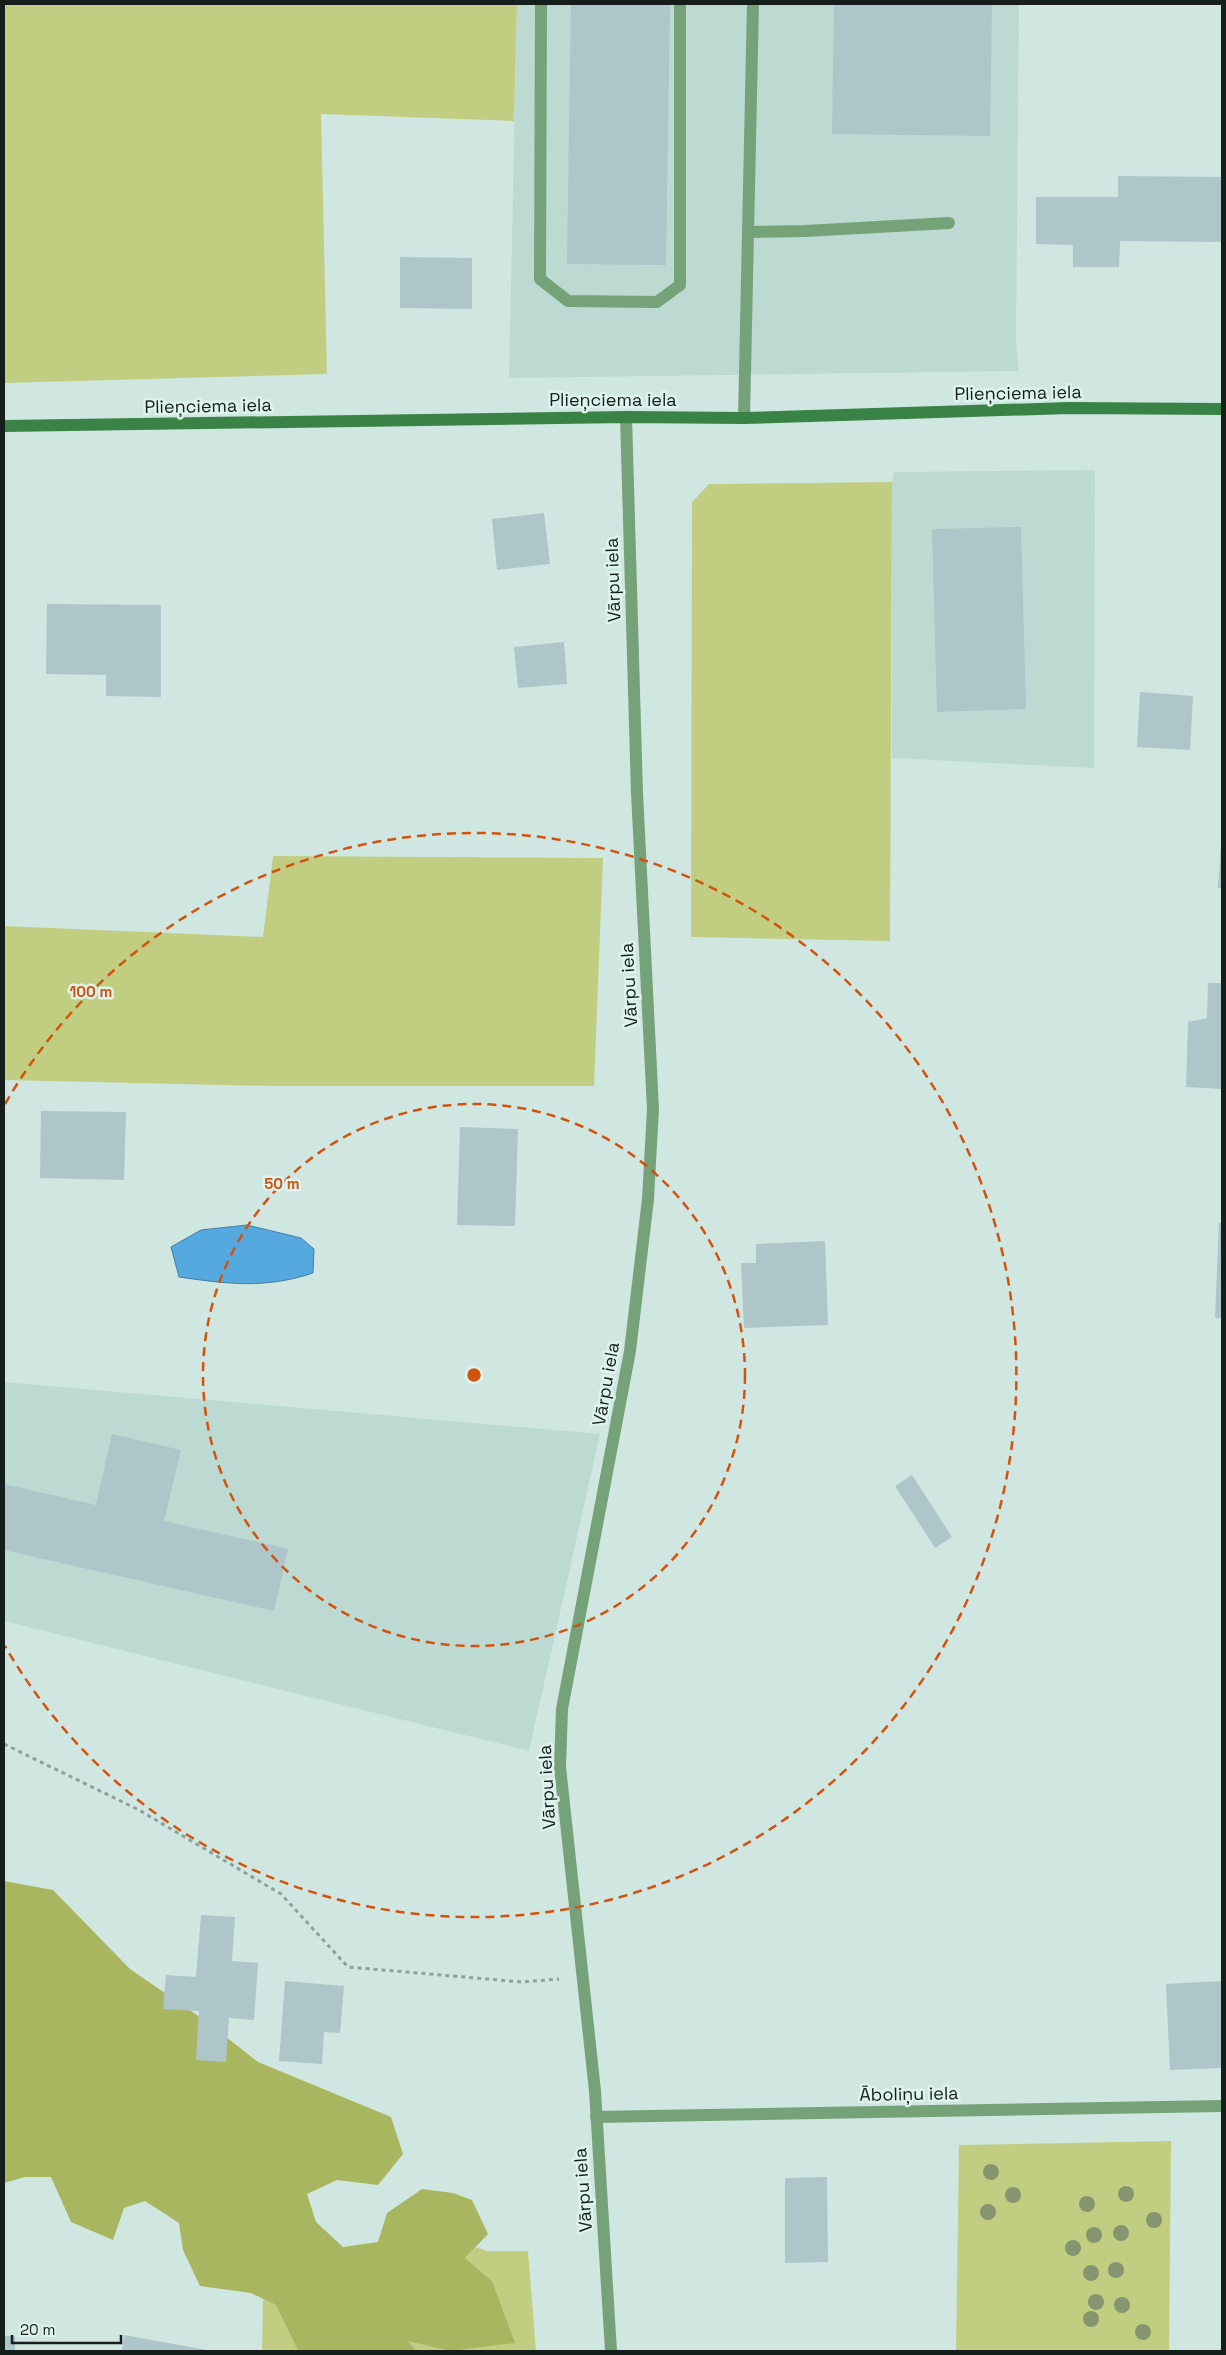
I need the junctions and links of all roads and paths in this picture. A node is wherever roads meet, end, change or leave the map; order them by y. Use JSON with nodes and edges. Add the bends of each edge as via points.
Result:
{"nodes":[{"id":1,"x":541,"y":4,"type":"edge"},
{"id":2,"x":680,"y":4,"type":"edge"},
{"id":3,"x":753,"y":4,"type":"edge"},
{"id":4,"x":948,"y":223,"type":"dead end"},
{"id":5,"x":749,"y":232,"type":"junction"},
{"id":6,"x":1222,"y":409,"type":"edge"},
{"id":7,"x":626,"y":417,"type":"junction"},
{"id":8,"x":744,"y":418,"type":"junction"},
{"id":9,"x":4,"y":426,"type":"edge"},
{"id":10,"x":4,"y":1744,"type":"edge"},
{"id":11,"x":582,"y":1976,"type":"junction"},
{"id":12,"x":1222,"y":2106,"type":"edge"},
{"id":13,"x":596,"y":2117,"type":"junction"},
{"id":14,"x":611,"y":2351,"type":"edge"}],
"edges":[{"from":1,"to":2,"type":"street","via":[[540,279],[568,301],[657,302],[680,285]]},
{"from":3,"to":5,"type":"street"},
{"from":4,"to":5,"type":"street"},
{"from":5,"to":8,"type":"street"},
{"from":6,"to":8,"type":"main road","name":"Plieņciema iela","via":[[1069,408]]},
{"from":7,"to":8,"type":"main road","name":"Plieņciema iela"},
{"from":7,"to":9,"type":"main road","name":"Plieņciema iela"},
{"from":7,"to":11,"type":"street","name":"Vārpu iela","via":[[637,793],[652,1109],[648,1199],[630,1351],[562,1709],[560,1767]]},
{"from":10,"to":11,"type":"path","via":[[139,1810],[281,1894],[348,1967],[522,1982]]},
{"from":11,"to":13,"type":"street","name":"Vārpu iela"},
{"from":12,"to":13,"type":"street","name":"Āboliņu iela"},
{"from":13,"to":14,"type":"street","name":"Vārpu iela"}]}
